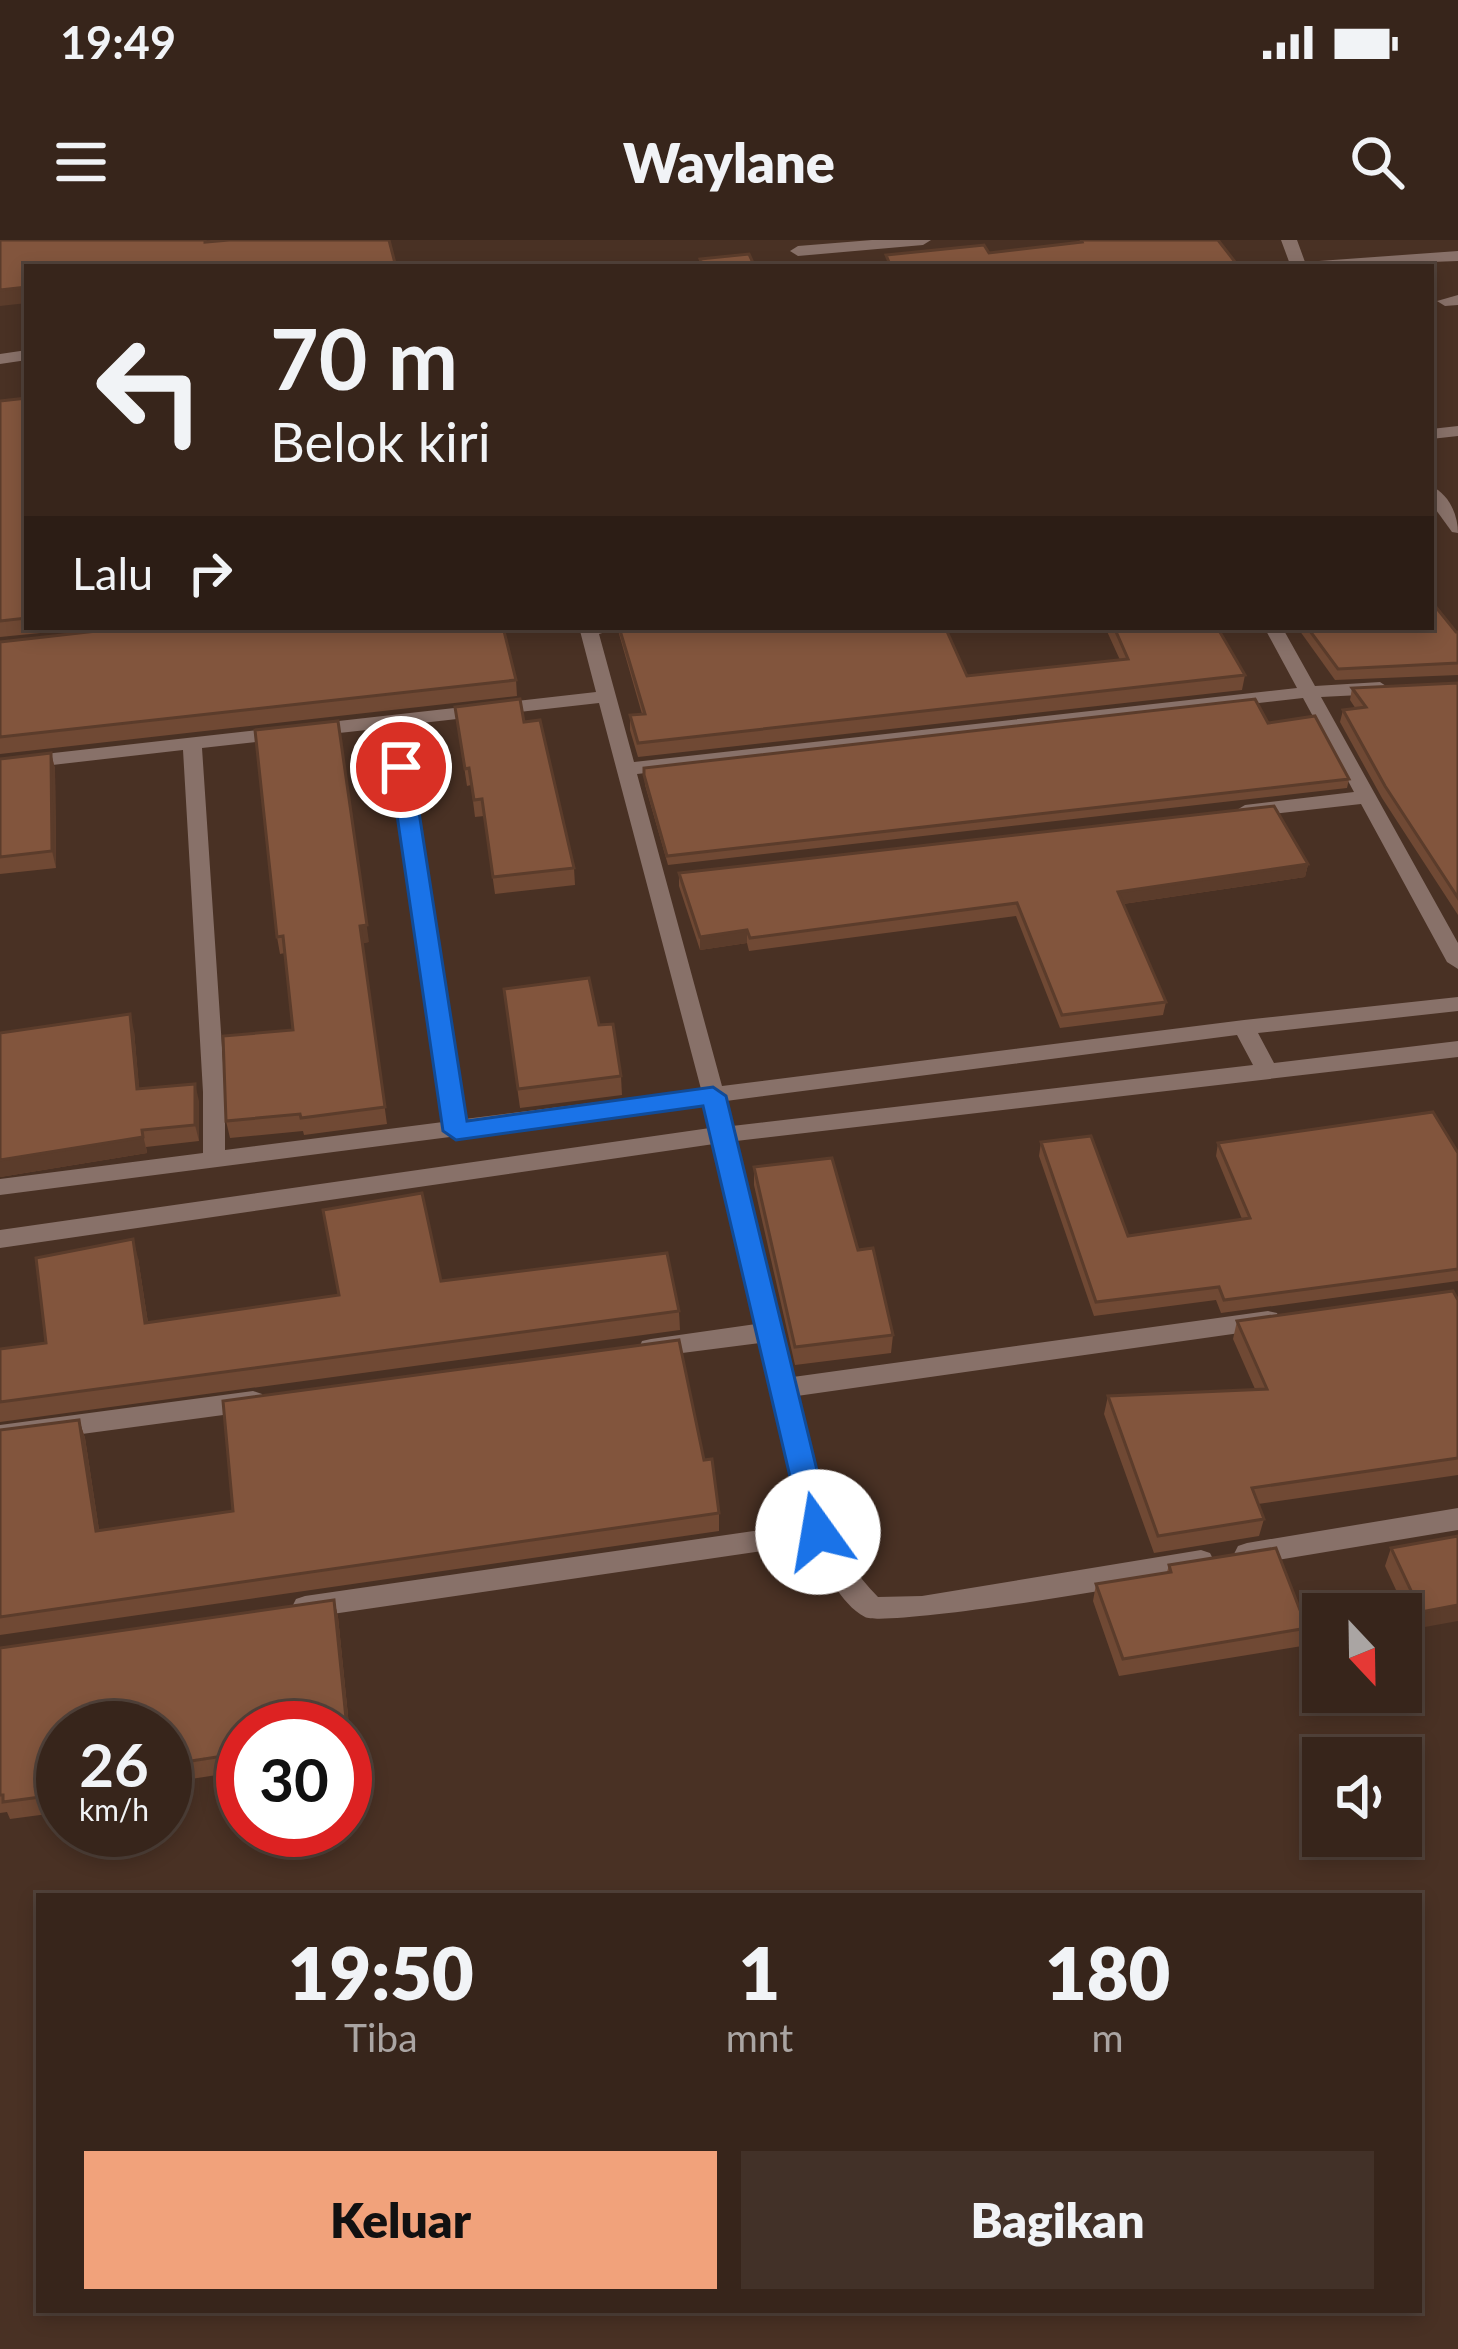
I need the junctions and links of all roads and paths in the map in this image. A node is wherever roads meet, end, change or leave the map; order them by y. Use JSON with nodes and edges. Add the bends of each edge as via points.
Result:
{"nodes":[{"id":1,"x":923,"y":240,"type":"edge"},
{"id":2,"x":795,"y":245,"type":"edge"},
{"id":3,"x":1458,"y":256,"type":"edge"},
{"id":4,"x":1344,"y":264,"type":"edge"},
{"id":5,"x":1434,"y":495,"type":"edge"},
{"id":6,"x":1458,"y":527,"type":"edge"},
{"id":7,"x":596,"y":630,"type":"edge"},
{"id":8,"x":1275,"y":630,"type":"edge"},
{"id":9,"x":1395,"y":687,"type":"edge"},
{"id":10,"x":1310,"y":692,"type":"junction"},
{"id":11,"x":606,"y":697,"type":"junction"},
{"id":12,"x":394,"y":722,"type":"junction"},
{"id":13,"x":192,"y":745,"type":"junction"},
{"id":14,"x":0,"y":764,"type":"edge"},
{"id":15,"x":625,"y":770,"type":"junction"},
{"id":16,"x":1367,"y":796,"type":"junction"},
{"id":17,"x":1224,"y":813,"type":"edge"},
{"id":18,"x":1458,"y":962,"type":"edge"},
{"id":19,"x":1458,"y":1004,"type":"edge"},
{"id":20,"x":1244,"y":1027,"type":"junction"},
{"id":21,"x":1458,"y":1048,"type":"edge"},
{"id":22,"x":1267,"y":1071,"type":"junction"},
{"id":23,"x":713,"y":1096,"type":"junction"},
{"id":24,"x":456,"y":1131,"type":"junction"},
{"id":25,"x":721,"y":1135,"type":"junction"},
{"id":26,"x":214,"y":1161,"type":"junction"},
{"id":27,"x":0,"y":1187,"type":"edge"},
{"id":28,"x":0,"y":1239,"type":"edge"},
{"id":29,"x":1295,"y":1317,"type":"edge"},
{"id":30,"x":769,"y":1332,"type":"junction"},
{"id":31,"x":629,"y":1351,"type":"edge"},
{"id":32,"x":783,"y":1388,"type":"junction"},
{"id":33,"x":280,"y":1398,"type":"edge"},
{"id":34,"x":0,"y":1435,"type":"edge"},
{"id":35,"x":1458,"y":1519,"type":"edge"},
{"id":36,"x":818,"y":1532,"type":"junction"},
{"id":37,"x":281,"y":1610,"type":"edge"}],
"edges":[{"from":1,"to":2,"type":"street"},
{"from":3,"to":4,"type":"street"},
{"from":5,"to":6,"type":"street"},
{"from":7,"to":11,"type":"street"},
{"from":8,"to":10,"type":"street"},
{"from":9,"to":10,"type":"street"},
{"from":10,"to":15,"type":"street"},
{"from":10,"to":16,"type":"street"},
{"from":11,"to":12,"type":"street"},
{"from":11,"to":15,"type":"street"},
{"from":12,"to":13,"type":"street"},
{"from":12,"to":24,"type":"street"},
{"from":13,"to":14,"type":"street"},
{"from":13,"to":26,"type":"street"},
{"from":15,"to":23,"type":"street","via":[[664,877]]},
{"from":16,"to":17,"type":"street"},
{"from":16,"to":18,"type":"street"},
{"from":19,"to":20,"type":"street"},
{"from":20,"to":22,"type":"street"},
{"from":20,"to":23,"type":"street"},
{"from":21,"to":22,"type":"street"},
{"from":22,"to":25,"type":"street"},
{"from":23,"to":24,"type":"street"},
{"from":23,"to":25,"type":"street"},
{"from":24,"to":26,"type":"street"},
{"from":25,"to":28,"type":"street"},
{"from":25,"to":30,"type":"street"},
{"from":26,"to":27,"type":"street"},
{"from":29,"to":32,"type":"street"},
{"from":30,"to":31,"type":"street"},
{"from":30,"to":32,"type":"street"},
{"from":32,"to":36,"type":"street"},
{"from":33,"to":34,"type":"street"},
{"from":35,"to":36,"type":"street","via":[[922,1607],[872,1608]]},
{"from":36,"to":37,"type":"street"}]}
